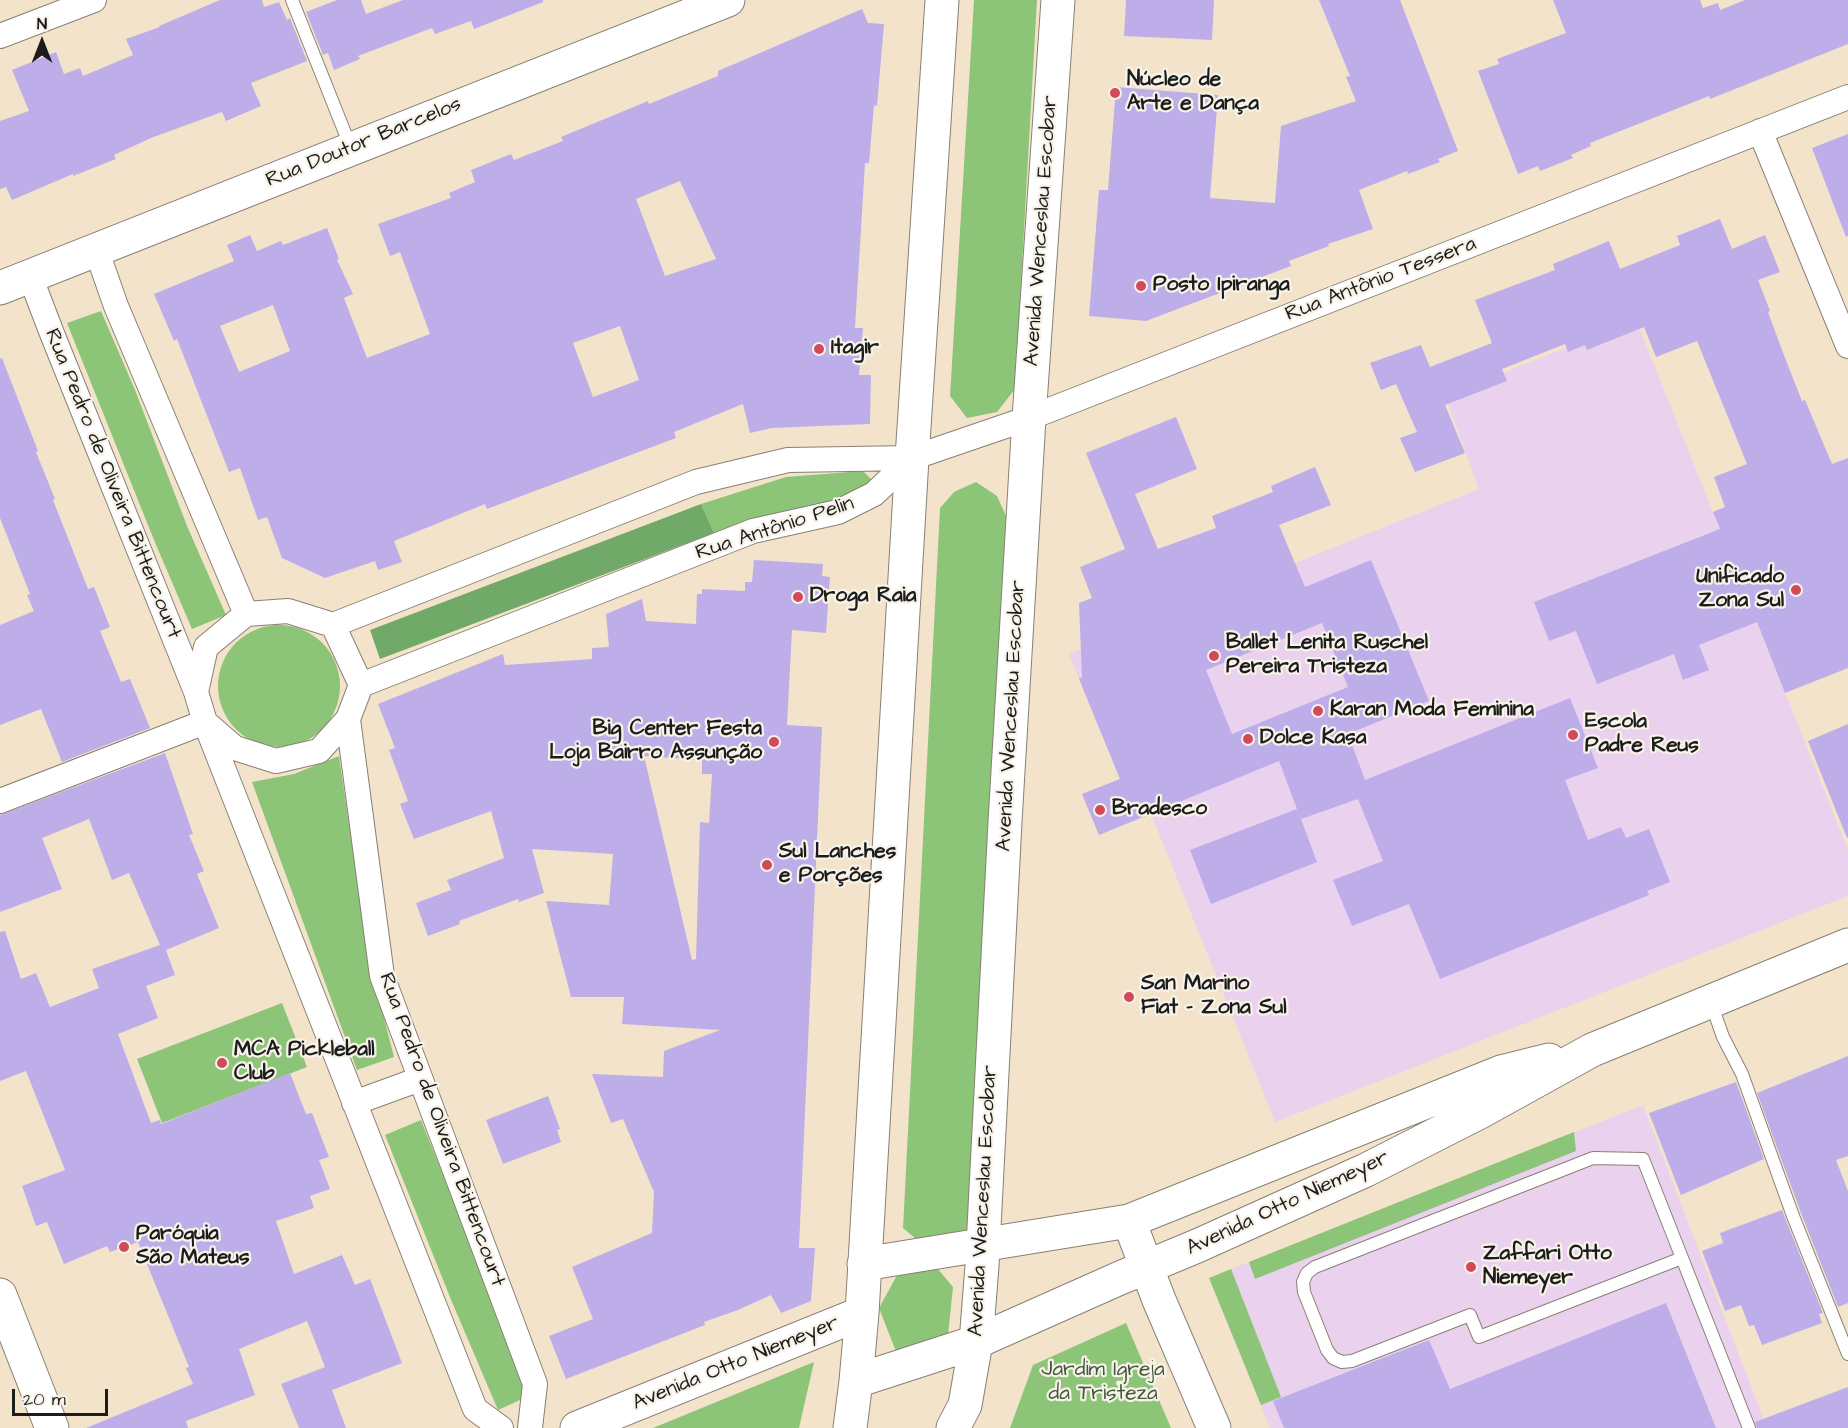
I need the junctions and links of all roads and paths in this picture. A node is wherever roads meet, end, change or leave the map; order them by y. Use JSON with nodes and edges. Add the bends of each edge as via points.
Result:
{"nodes":[{"id":1,"x":94,"y":0,"type":"edge"},
{"id":2,"x":292,"y":0,"type":"edge"},
{"id":3,"x":728,"y":0,"type":"edge"},
{"id":4,"x":942,"y":0,"type":"edge"},
{"id":5,"x":1058,"y":0,"type":"edge"},
{"id":6,"x":0,"y":36,"type":"edge"},
{"id":7,"x":1848,"y":96,"type":"edge"},
{"id":8,"x":1760,"y":131,"type":"junction"},
{"id":9,"x":351,"y":148,"type":"junction"},
{"id":10,"x":96,"y":249,"type":"junction"},
{"id":11,"x":30,"y":276,"type":"junction"},
{"id":12,"x":0,"y":288,"type":"edge"},
{"id":13,"x":1848,"y":346,"type":"edge"},
{"id":14,"x":1029,"y":418,"type":"junction"},
{"id":15,"x":912,"y":458,"type":"junction"},
{"id":16,"x":246,"y":614,"type":"junction"},
{"id":17,"x":333,"y":625,"type":"junction"},
{"id":18,"x":361,"y":686,"type":"junction"},
{"id":19,"x":196,"y":692,"type":"junction"},
{"id":20,"x":348,"y":719,"type":"junction"},
{"id":21,"x":205,"y":722,"type":"junction"},
{"id":22,"x":0,"y":801,"type":"edge"},
{"id":23,"x":1848,"y":945,"type":"edge"},
{"id":24,"x":1710,"y":1002,"type":"junction"},
{"id":25,"x":1592,"y":1050,"type":"junction"},
{"id":26,"x":420,"y":1079,"type":"junction"},
{"id":27,"x":354,"y":1103,"type":"junction"},
{"id":28,"x":1128,"y":1221,"type":"junction"},
{"id":29,"x":983,"y":1245,"type":"junction"},
{"id":30,"x":1682,"y":1258,"type":"junction"},
{"id":31,"x":864,"y":1264,"type":"junction"},
{"id":32,"x":1146,"y":1267,"type":"junction"},
{"id":33,"x":0,"y":1295,"type":"edge"},
{"id":34,"x":862,"y":1314,"type":"junction"},
{"id":35,"x":976,"y":1342,"type":"junction"},
{"id":36,"x":1848,"y":1354,"type":"edge"},
{"id":37,"x":856,"y":1382,"type":"junction"},
{"id":38,"x":52,"y":1428,"type":"edge"},
{"id":39,"x":501,"y":1428,"type":"edge"},
{"id":40,"x":530,"y":1428,"type":"edge"},
{"id":41,"x":577,"y":1428,"type":"edge"},
{"id":42,"x":850,"y":1428,"type":"edge"},
{"id":43,"x":953,"y":1428,"type":"edge"},
{"id":44,"x":1214,"y":1428,"type":"edge"},
{"id":45,"x":1749,"y":1428,"type":"edge"}],
"edges":[{"from":1,"to":6,"type":"street"},
{"from":2,"to":9,"type":"lane"},
{"from":3,"to":9,"type":"main road","name":"Rua Doutor Barcelos"},
{"from":4,"to":15,"type":"main road"},
{"from":5,"to":14,"type":"main road","name":"Avenida Wenceslau Escobar"},
{"from":7,"to":8,"type":"street","name":"Rua Antônio Tessera"},
{"from":8,"to":13,"type":"street"},
{"from":8,"to":14,"type":"street","name":"Rua Antônio Tessera"},
{"from":9,"to":10,"type":"main road","name":"Rua Doutor Barcelos"},
{"from":10,"to":11,"type":"main road","name":"Rua Doutor Barcelos"},
{"from":10,"to":16,"type":"street","via":[[116,306]]},
{"from":11,"to":12,"type":"main road","name":"Rua Doutor Barcelos"},
{"from":11,"to":19,"type":"street","name":"Rua Pedro de Oliveira Bittencourt"},
{"from":14,"to":15,"type":"street","name":"Rua Antônio Tessera"},
{"from":14,"to":29,"type":"main road","name":"Avenida Wenceslau Escobar"},
{"from":15,"to":17,"type":"street","via":[[788,460],[696,482]]},
{"from":15,"to":18,"type":"street","name":"Rua Antônio Pelin","via":[[874,494],[838,512],[753,531]]},
{"from":15,"to":31,"type":"main road"},
{"from":16,"to":17,"type":"street","via":[[288,611]]},
{"from":16,"to":19,"type":"street","via":[[206,647]]},
{"from":17,"to":18,"type":"street"},
{"from":18,"to":20,"type":"street"},
{"from":19,"to":21,"type":"street"},
{"from":20,"to":21,"type":"street","via":[[319,751],[276,761],[235,748]]},
{"from":20,"to":26,"type":"street","name":"Rua Pedro de Oliveira Bittencourt","via":[[382,976]]},
{"from":21,"to":22,"type":"street"},
{"from":21,"to":27,"type":"street"},
{"from":23,"to":24,"type":"main road","name":"Avenida Otto Niemeyer"},
{"from":24,"to":25,"type":"main road","name":"Avenida Otto Niemeyer"},
{"from":24,"to":36,"type":"lane","via":[[1742,1074]]},
{"from":25,"to":28,"type":"main road","name":"Avenida Otto Niemeyer","via":[[1501,1072]]},
{"from":25,"to":32,"type":"main road","name":"Avenida Otto Niemeyer","via":[[1366,1170]]},
{"from":26,"to":27,"type":"street"},
{"from":26,"to":40,"type":"street","name":"Rua Pedro de Oliveira Bittencourt","via":[[535,1384]]},
{"from":27,"to":39,"type":"street","via":[[475,1408]]},
{"from":28,"to":29,"type":"main road","name":"Avenida Otto Niemeyer"},
{"from":28,"to":32,"type":"main road"},
{"from":29,"to":31,"type":"main road","name":"Avenida Otto Niemeyer"},
{"from":29,"to":35,"type":"main road","name":"Avenida Wenceslau Escobar"},
{"from":30,"to":30,"type":"lane","via":[[1643,1159],[1593,1158],[1315,1267],[1303,1282],[1327,1350],[1342,1362],[1470,1315],[1479,1337]]},
{"from":30,"to":45,"type":"lane"},
{"from":31,"to":34,"type":"main road"},
{"from":32,"to":35,"type":"main road","name":"Avenida Otto Niemeyer"},
{"from":32,"to":44,"type":"main road"},
{"from":33,"to":38,"type":"main road"},
{"from":34,"to":37,"type":"main road"},
{"from":34,"to":41,"type":"main road","name":"Avenida Otto Niemeyer"},
{"from":35,"to":37,"type":"main road","name":"Avenida Otto Niemeyer"},
{"from":35,"to":43,"type":"main road","name":"Avenida Wenceslau Escobar","via":[[965,1405]]},
{"from":37,"to":42,"type":"main road"}]}
